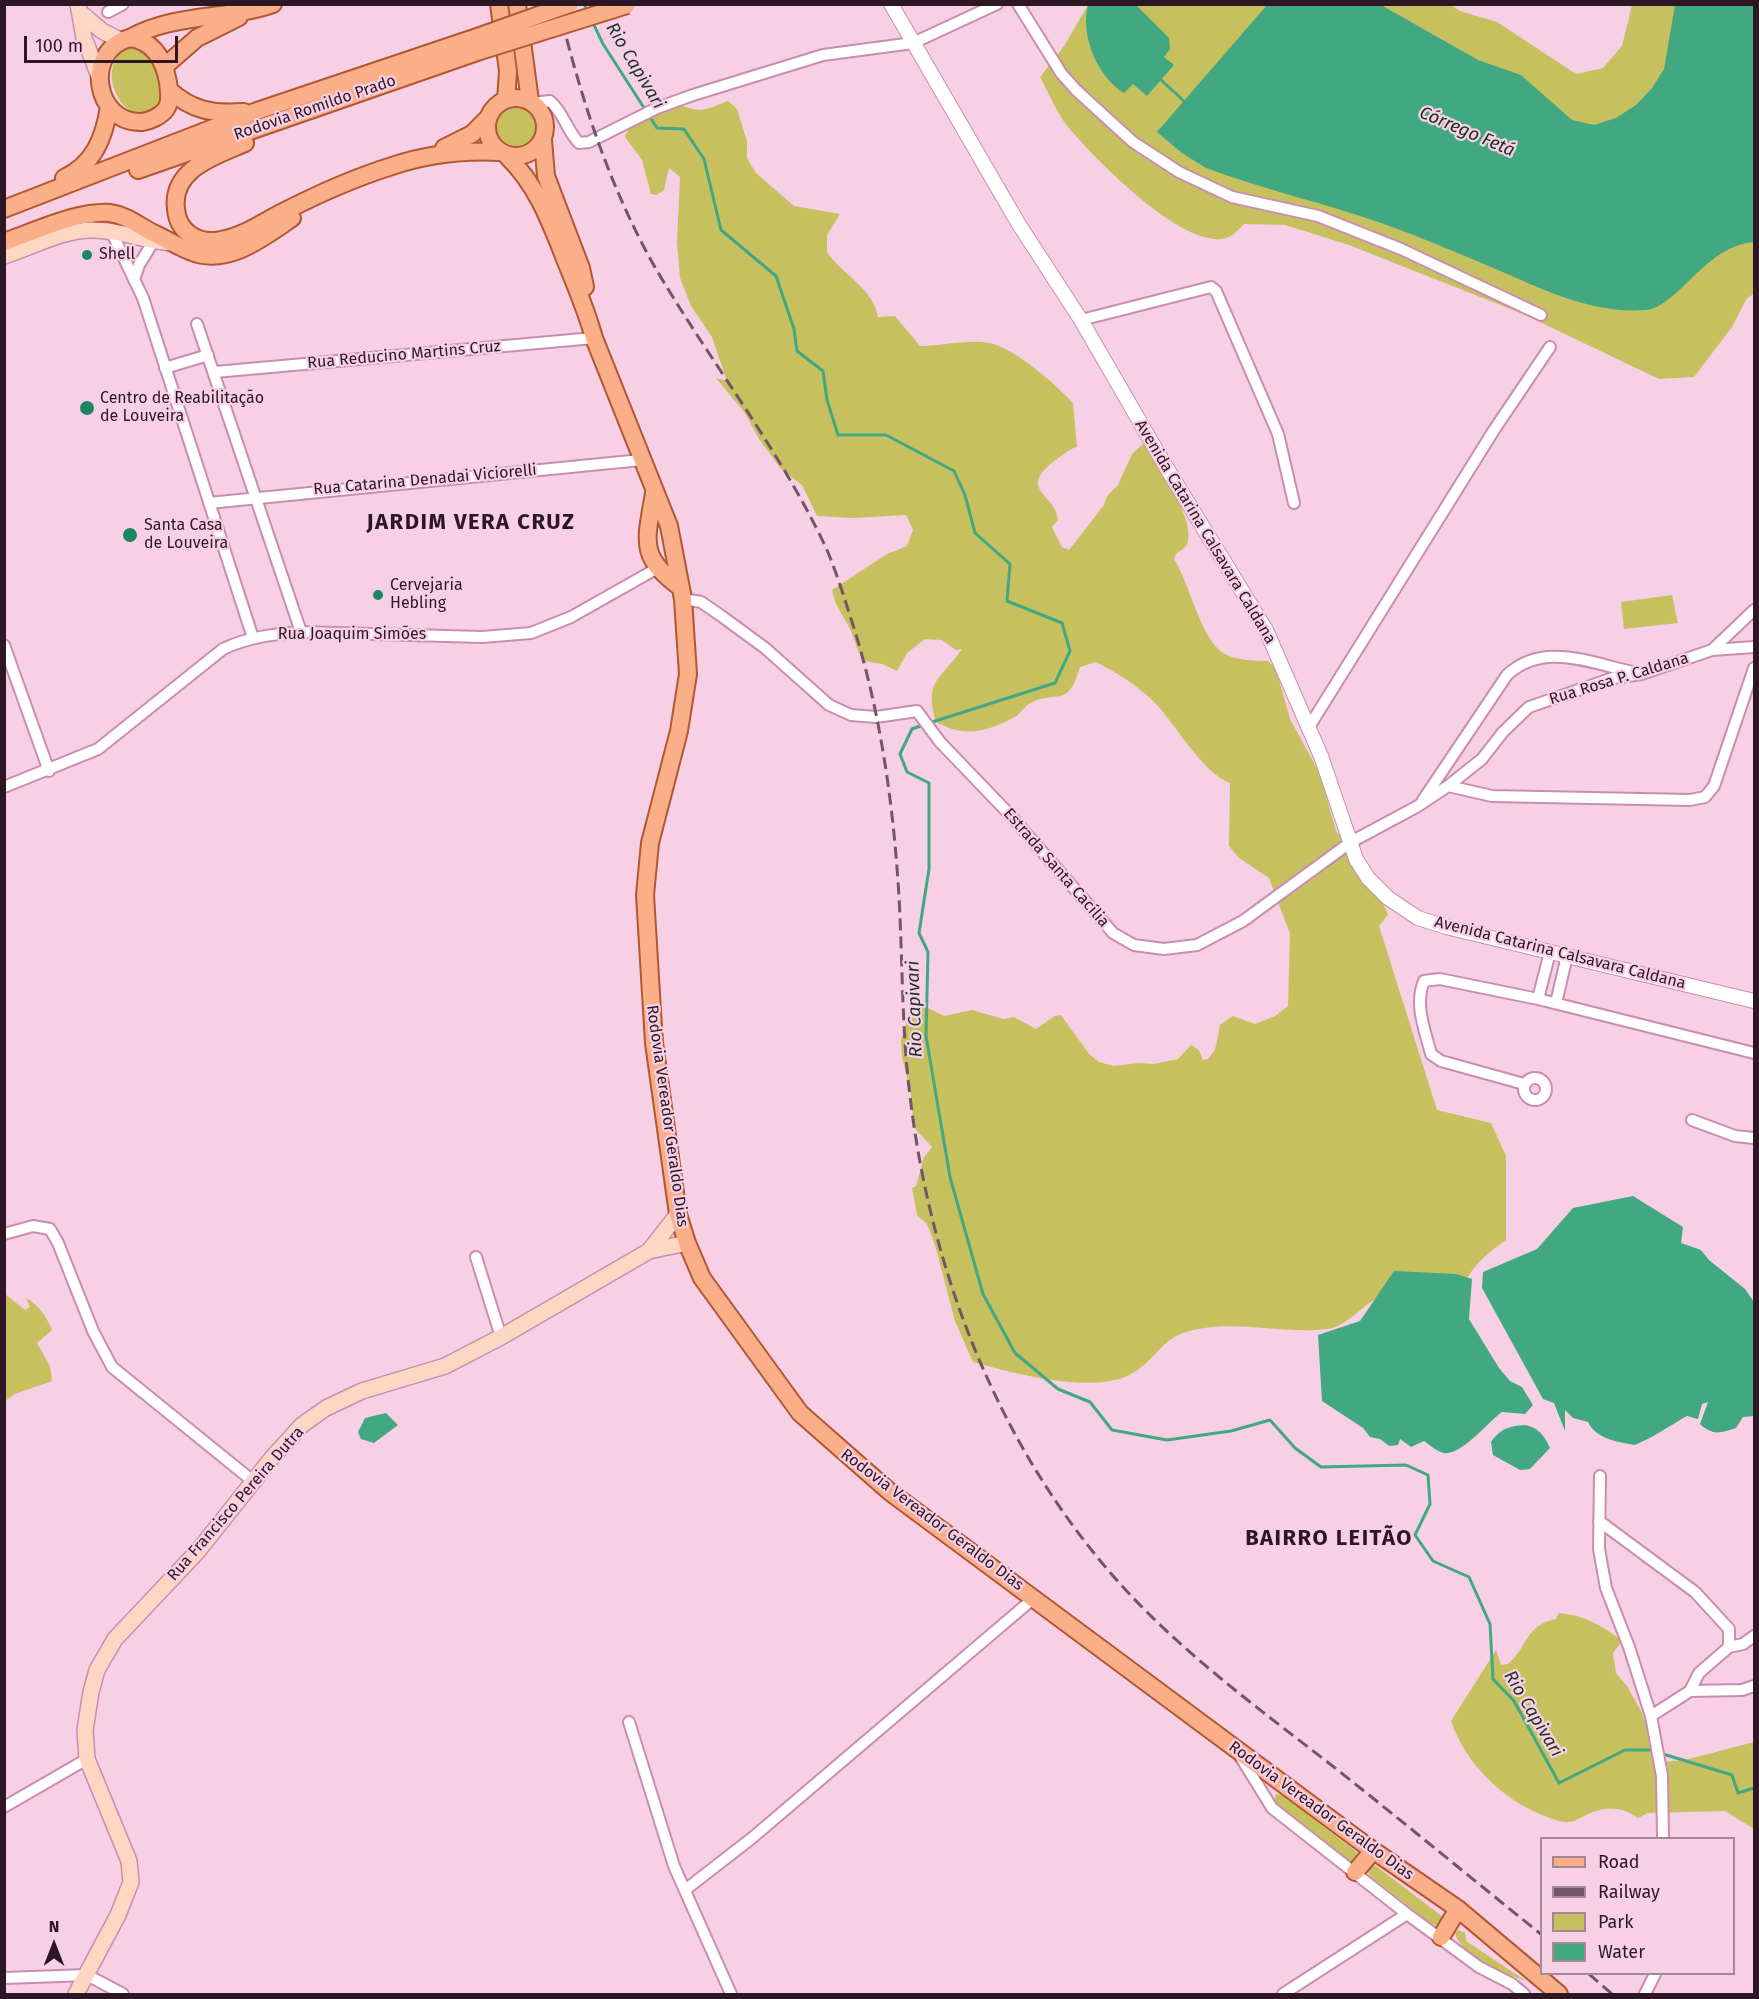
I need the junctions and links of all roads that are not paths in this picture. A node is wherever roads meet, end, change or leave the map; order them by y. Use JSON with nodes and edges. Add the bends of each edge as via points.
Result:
{"nodes":[{"id":1,"x":123,"y":4,"type":"edge"},
{"id":2,"x":273,"y":4,"type":"edge"},
{"id":3,"x":500,"y":4,"type":"edge"},
{"id":4,"x":517,"y":4,"type":"edge"},
{"id":5,"x":570,"y":4,"type":"edge"},
{"id":6,"x":891,"y":4,"type":"edge"},
{"id":7,"x":997,"y":4,"type":"edge"},
{"id":8,"x":1018,"y":4,"type":"edge"},
{"id":9,"x":627,"y":5,"type":"edge"},
{"id":10,"x":79,"y":9,"type":"edge"},
{"id":11,"x":251,"y":11,"type":"junction"},
{"id":12,"x":108,"y":12,"type":"dead end"},
{"id":13,"x":125,"y":39,"type":"junction"},
{"id":14,"x":913,"y":43,"type":"junction"},
{"id":15,"x":480,"y":44,"type":"junction"},
{"id":16,"x":165,"y":66,"type":"junction"},
{"id":17,"x":99,"y":76,"type":"junction"},
{"id":18,"x":169,"y":90,"type":"junction"},
{"id":19,"x":506,"y":100,"type":"junction"},
{"id":20,"x":531,"y":102,"type":"junction"},
{"id":21,"x":109,"y":107,"type":"junction"},
{"id":22,"x":260,"y":119,"type":"junction"},
{"id":23,"x":487,"y":119,"type":"junction"},
{"id":24,"x":543,"y":140,"type":"junction"},
{"id":25,"x":503,"y":154,"type":"junction"},
{"id":26,"x":428,"y":157,"type":"junction"},
{"id":27,"x":327,"y":191,"type":"junction"},
{"id":28,"x":4,"y":204,"type":"edge"},
{"id":29,"x":4,"y":209,"type":"edge"},
{"id":30,"x":4,"y":219,"type":"edge"},
{"id":31,"x":111,"y":231,"type":"junction"},
{"id":32,"x":4,"y":242,"type":"edge"},
{"id":33,"x":153,"y":242,"type":"junction"},
{"id":34,"x":174,"y":243,"type":"junction"},
{"id":35,"x":4,"y":256,"type":"edge"},
{"id":36,"x":134,"y":280,"type":"junction"},
{"id":37,"x":585,"y":306,"type":"junction"},
{"id":38,"x":1541,"y":315,"type":"dead end"},
{"id":39,"x":1082,"y":320,"type":"junction"},
{"id":40,"x":197,"y":324,"type":"dead end"},
{"id":41,"x":594,"y":338,"type":"junction"},
{"id":42,"x":1550,"y":347,"type":"dead end"},
{"id":43,"x":208,"y":355,"type":"junction"},
{"id":44,"x":165,"y":368,"type":"junction"},
{"id":45,"x":215,"y":372,"type":"junction"},
{"id":46,"x":641,"y":460,"type":"junction"},
{"id":47,"x":654,"y":492,"type":"junction"},
{"id":48,"x":256,"y":497,"type":"junction"},
{"id":49,"x":209,"y":503,"type":"junction"},
{"id":50,"x":1293,"y":503,"type":"dead end"},
{"id":51,"x":669,"y":526,"type":"junction"},
{"id":52,"x":649,"y":528,"type":"junction"},
{"id":53,"x":676,"y":557,"type":"junction"},
{"id":54,"x":657,"y":569,"type":"junction"},
{"id":55,"x":682,"y":594,"type":"junction"},
{"id":56,"x":1755,"y":610,"type":"edge"},
{"id":57,"x":301,"y":632,"type":"junction"},
{"id":58,"x":253,"y":638,"type":"junction"},
{"id":59,"x":4,"y":645,"type":"edge"},
{"id":60,"x":1755,"y":647,"type":"edge"},
{"id":61,"x":1712,"y":650,"type":"junction"},
{"id":62,"x":1755,"y":668,"type":"edge"},
{"id":63,"x":1642,"y":674,"type":"junction"},
{"id":64,"x":1309,"y":727,"type":"junction"},
{"id":65,"x":49,"y":771,"type":"junction"},
{"id":66,"x":1448,"y":786,"type":"junction"},
{"id":67,"x":4,"y":787,"type":"edge"},
{"id":68,"x":1419,"y":806,"type":"junction"},
{"id":69,"x":1351,"y":842,"type":"junction"},
{"id":70,"x":1550,"y":952,"type":"junction"},
{"id":71,"x":1567,"y":956,"type":"junction"},
{"id":72,"x":1538,"y":999,"type":"junction"},
{"id":73,"x":1755,"y":1001,"type":"edge"},
{"id":74,"x":1556,"y":1003,"type":"junction"},
{"id":75,"x":1755,"y":1053,"type":"edge"},
{"id":76,"x":1524,"y":1084,"type":"dead end"},
{"id":77,"x":1692,"y":1120,"type":"dead end"},
{"id":78,"x":1755,"y":1138,"type":"edge"},
{"id":79,"x":678,"y":1214,"type":"junction"},
{"id":80,"x":4,"y":1234,"type":"edge"},
{"id":81,"x":687,"y":1243,"type":"junction"},
{"id":82,"x":649,"y":1251,"type":"junction"},
{"id":83,"x":476,"y":1257,"type":"dead end"},
{"id":84,"x":501,"y":1337,"type":"junction"},
{"id":85,"x":1600,"y":1476,"type":"dead end"},
{"id":86,"x":254,"y":1482,"type":"junction"},
{"id":87,"x":1599,"y":1521,"type":"junction"},
{"id":88,"x":1034,"y":1598,"type":"junction"},
{"id":89,"x":1755,"y":1636,"type":"edge"},
{"id":90,"x":1729,"y":1647,"type":"junction"},
{"id":91,"x":1755,"y":1686,"type":"edge"},
{"id":92,"x":1690,"y":1691,"type":"junction"},
{"id":93,"x":1651,"y":1716,"type":"junction"},
{"id":94,"x":629,"y":1722,"type":"dead end"},
{"id":95,"x":1235,"y":1748,"type":"junction"},
{"id":96,"x":87,"y":1759,"type":"junction"},
{"id":97,"x":4,"y":1807,"type":"edge"},
{"id":98,"x":1663,"y":1837,"type":"edge"},
{"id":99,"x":1373,"y":1851,"type":"junction"},
{"id":100,"x":1355,"y":1872,"type":"junction"},
{"id":101,"x":685,"y":1890,"type":"junction"},
{"id":102,"x":1458,"y":1909,"type":"junction"},
{"id":103,"x":1407,"y":1914,"type":"junction"},
{"id":104,"x":1441,"y":1937,"type":"junction"},
{"id":105,"x":87,"y":1975,"type":"junction"},
{"id":106,"x":1654,"y":1975,"type":"edge"},
{"id":107,"x":4,"y":1978,"type":"edge"},
{"id":108,"x":76,"y":1995,"type":"edge"},
{"id":109,"x":123,"y":1995,"type":"edge"},
{"id":110,"x":731,"y":1995,"type":"edge"},
{"id":111,"x":1283,"y":1995,"type":"edge"},
{"id":112,"x":1524,"y":1995,"type":"edge"},
{"id":113,"x":1559,"y":1995,"type":"edge"},
{"id":114,"x":1645,"y":1995,"type":"edge"}],
"edges":[{"from":1,"to":12,"type":"street"},
{"from":2,"to":11,"type":"main road"},
{"from":3,"to":19,"type":"main road","via":[[508,70]]},
{"from":4,"to":20,"type":"main road"},
{"from":5,"to":15,"type":"main road","name":"Rodovia Romildo Prado","bridge":true},
{"from":6,"to":14,"type":"street","name":"Avenida Catarina Calsavara Caldana"},
{"from":7,"to":14,"type":"street"},
{"from":8,"to":38,"type":"street","via":[[1076,90],[1133,142],[1179,172],[1232,197],[1326,219],[1401,249]]},
{"from":9,"to":15,"type":"main road","name":"Rodovia Romildo Prado","bridge":true},
{"from":10,"to":13,"type":"main road","via":[[102,30]]},
{"from":10,"to":17,"type":"main road","via":[[84,38]]},
{"from":11,"to":13,"type":"main road","via":[[187,20]]},
{"from":11,"to":16,"type":"main road","via":[[196,38]]},
{"from":13,"to":16,"type":"main road","via":[[148,44]]},
{"from":13,"to":17,"type":"main road","via":[[104,56]]},
{"from":14,"to":20,"type":"street","via":[[823,55],[657,108],[589,142],[579,143],[550,101]]},
{"from":14,"to":39,"type":"street","name":"Avenida Catarina Calsavara Caldana","via":[[1018,223]]},
{"from":15,"to":22,"type":"main road","name":"Rodovia Romildo Prado"},
{"from":16,"to":18,"type":"main road"},
{"from":17,"to":21,"type":"main road"},
{"from":18,"to":21,"type":"main road","via":[[166,110],[148,122],[126,120]]},
{"from":18,"to":22,"type":"main road","via":[[188,106]]},
{"from":19,"to":20,"type":"main road"},
{"from":19,"to":23,"type":"main road"},
{"from":20,"to":24,"type":"main road","via":[[544,120]]},
{"from":21,"to":28,"type":"main road","via":[[101,142],[82,167]]},
{"from":22,"to":27,"type":"main road","via":[[252,140],[202,162],[181,180],[175,204],[183,230],[195,238],[222,240],[251,230]]},
{"from":22,"to":29,"type":"main road","name":"Rodovia Romildo Prado"},
{"from":22,"to":30,"type":"main road","name":"Rodovia Romildo Prado"},
{"from":23,"to":25,"type":"main road","via":[[488,138]]},
{"from":23,"to":26,"type":"main road","via":[[472,134]]},
{"from":24,"to":25,"type":"main road","via":[[528,155]]},
{"from":24,"to":37,"type":"main road","name":"Rodovia Vereador Geraldo Dias","via":[[549,184],[582,271]]},
{"from":25,"to":26,"type":"main road","via":[[457,151]]},
{"from":25,"to":37,"type":"main road","name":"Rodovia Vereador Geraldo Dias","via":[[524,172],[539,196]]},
{"from":26,"to":27,"type":"main road","via":[[354,178]]},
{"from":27,"to":34,"type":"main road","via":[[256,242],[225,255],[201,254]]},
{"from":31,"to":33,"type":"main road"},
{"from":31,"to":35,"type":"main road","via":[[81,231]]},
{"from":31,"to":36,"type":"street"},
{"from":32,"to":34,"type":"main road","via":[[71,220],[110,213],[124,216]]},
{"from":33,"to":34,"type":"main road"},
{"from":33,"to":36,"type":"street"},
{"from":36,"to":44,"type":"street"},
{"from":37,"to":41,"type":"main road","name":"Rodovia Vereador Geraldo Dias"},
{"from":39,"to":50,"type":"street","via":[[1175,294],[1211,287],[1216,291],[1278,434]]},
{"from":39,"to":64,"type":"street","name":"Avenida Catarina Calsavara Caldana","via":[[1266,630]]},
{"from":40,"to":43,"type":"street"},
{"from":41,"to":45,"type":"street","name":"Rua Reducino Martins Cruz"},
{"from":41,"to":46,"type":"main road","name":"Rodovia Vereador Geraldo Dias"},
{"from":42,"to":64,"type":"street"},
{"from":43,"to":44,"type":"street"},
{"from":43,"to":45,"type":"street"},
{"from":44,"to":49,"type":"street"},
{"from":45,"to":48,"type":"street"},
{"from":46,"to":47,"type":"main road","name":"Rodovia Vereador Geraldo Dias"},
{"from":46,"to":48,"type":"street","name":"Rua Catarina Denadai Viciorelli"},
{"from":47,"to":51,"type":"main road","name":"Rodovia Vereador Geraldo Dias"},
{"from":47,"to":52,"type":"main road"},
{"from":48,"to":49,"type":"street","name":"Rua Catarina Denadai Viciorelli"},
{"from":48,"to":57,"type":"street"},
{"from":49,"to":58,"type":"street"},
{"from":51,"to":52,"type":"main road"},
{"from":51,"to":53,"type":"main road","name":"Rodovia Vereador Geraldo Dias"},
{"from":52,"to":54,"type":"main road","via":[[648,551]]},
{"from":53,"to":54,"type":"main road"},
{"from":53,"to":55,"type":"main road","name":"Rodovia Vereador Geraldo Dias"},
{"from":54,"to":55,"type":"main road"},
{"from":54,"to":57,"type":"street","name":"Rua Joaquim Simões","via":[[571,618],[531,633],[482,637]]},
{"from":55,"to":69,"type":"street","name":"Estrada Santa Cacília","via":[[701,602],[765,648],[829,705],[850,715],[876,717],[913,710],[923,716],[940,742],[1012,817],[1113,933],[1134,945],[1164,949],[1197,945],[1243,921]]},
{"from":55,"to":79,"type":"main road","name":"Rodovia Vereador Geraldo Dias","via":[[688,674],[679,731],[650,843],[645,895],[654,1043]]},
{"from":56,"to":61,"type":"street"},
{"from":57,"to":58,"type":"street","name":"Rua Joaquim Simões"},
{"from":58,"to":65,"type":"street","name":"Rua Joaquim Simões","via":[[223,649],[98,749]]},
{"from":59,"to":65,"type":"street"},
{"from":60,"to":61,"type":"street","name":"Rua Rosa P. Caldana"},
{"from":61,"to":63,"type":"street","name":"Rua Rosa P. Caldana"},
{"from":62,"to":66,"type":"street","via":[[1714,786],[1705,797],[1648,800],[1492,796]]},
{"from":63,"to":66,"type":"street","name":"Rua Rosa P. Caldana","via":[[1613,678],[1529,707],[1482,759]]},
{"from":63,"to":68,"type":"street","via":[[1556,656],[1532,657],[1518,664]]},
{"from":64,"to":69,"type":"street","name":"Avenida Catarina Calsavara Caldana"},
{"from":65,"to":67,"type":"street","name":"Rua Joaquim Simões"},
{"from":66,"to":68,"type":"street","name":"Rua Rosa P. Caldana"},
{"from":68,"to":69,"type":"street","name":"Rua Rosa P. Caldana"},
{"from":69,"to":70,"type":"street","name":"Avenida Catarina Calsavara Caldana","via":[[1368,878],[1388,898],[1418,918]]},
{"from":70,"to":71,"type":"street","name":"Avenida Catarina Calsavara Caldana"},
{"from":70,"to":72,"type":"street"},
{"from":71,"to":73,"type":"street","name":"Avenida Catarina Calsavara Caldana"},
{"from":71,"to":74,"type":"street"},
{"from":72,"to":74,"type":"street"},
{"from":72,"to":76,"type":"street","via":[[1431,978],[1424,981],[1419,993],[1431,1054],[1436,1059]]},
{"from":74,"to":75,"type":"street"},
{"from":77,"to":78,"type":"street","via":[[1735,1136]]},
{"from":79,"to":81,"type":"main road","name":"Rodovia Vereador Geraldo Dias"},
{"from":79,"to":82,"type":"main road","name":"Rua Francisco Pereira Dutra"},
{"from":80,"to":86,"type":"street","via":[[33,1226],[50,1229],[112,1366]]},
{"from":81,"to":82,"type":"main road","name":"Rua Francisco Pereira Dutra"},
{"from":81,"to":88,"type":"main road","name":"Rodovia Vereador Geraldo Dias","via":[[695,1266],[713,1294],[811,1425],[890,1492]]},
{"from":82,"to":84,"type":"main road","name":"Rua Francisco Pereira Dutra"},
{"from":83,"to":84,"type":"street"},
{"from":84,"to":86,"type":"main road","name":"Rua Francisco Pereira Dutra","via":[[445,1366],[362,1391],[326,1408],[302,1425]]},
{"from":85,"to":87,"type":"street"},
{"from":86,"to":96,"type":"main road","name":"Rua Francisco Pereira Dutra","via":[[198,1551],[115,1639],[104,1657],[91,1692],[85,1730]]},
{"from":87,"to":90,"type":"street","via":[[1695,1592],[1729,1629]]},
{"from":87,"to":93,"type":"street","via":[[1606,1588]]},
{"from":88,"to":95,"type":"main road","name":"Rodovia Vereador Geraldo Dias"},
{"from":88,"to":101,"type":"street","via":[[752,1838]]},
{"from":89,"to":90,"type":"street"},
{"from":90,"to":92,"type":"street","via":[[1700,1674]]},
{"from":91,"to":92,"type":"street"},
{"from":92,"to":93,"type":"street"},
{"from":93,"to":98,"type":"street","via":[[1662,1776]]},
{"from":94,"to":101,"type":"street"},
{"from":95,"to":99,"type":"main road","name":"Rodovia Vereador Geraldo Dias"},
{"from":95,"to":100,"type":"street","via":[[1272,1808]]},
{"from":96,"to":97,"type":"street"},
{"from":96,"to":105,"type":"main road","name":"Rua Francisco Pereira Dutra","via":[[122,1839],[131,1882]]},
{"from":99,"to":100,"type":"main road"},
{"from":99,"to":102,"type":"main road","name":"Rodovia Vereador Geraldo Dias"},
{"from":100,"to":103,"type":"street"},
{"from":101,"to":110,"type":"street"},
{"from":102,"to":104,"type":"main road"},
{"from":102,"to":113,"type":"main road","name":"Rodovia Vereador Geraldo Dias"},
{"from":103,"to":104,"type":"street"},
{"from":103,"to":111,"type":"street"},
{"from":104,"to":112,"type":"street"},
{"from":105,"to":107,"type":"street"},
{"from":105,"to":108,"type":"main road","name":"Rua Francisco Pereira Dutra"},
{"from":105,"to":109,"type":"street"},
{"from":106,"to":114,"type":"street"}]}
